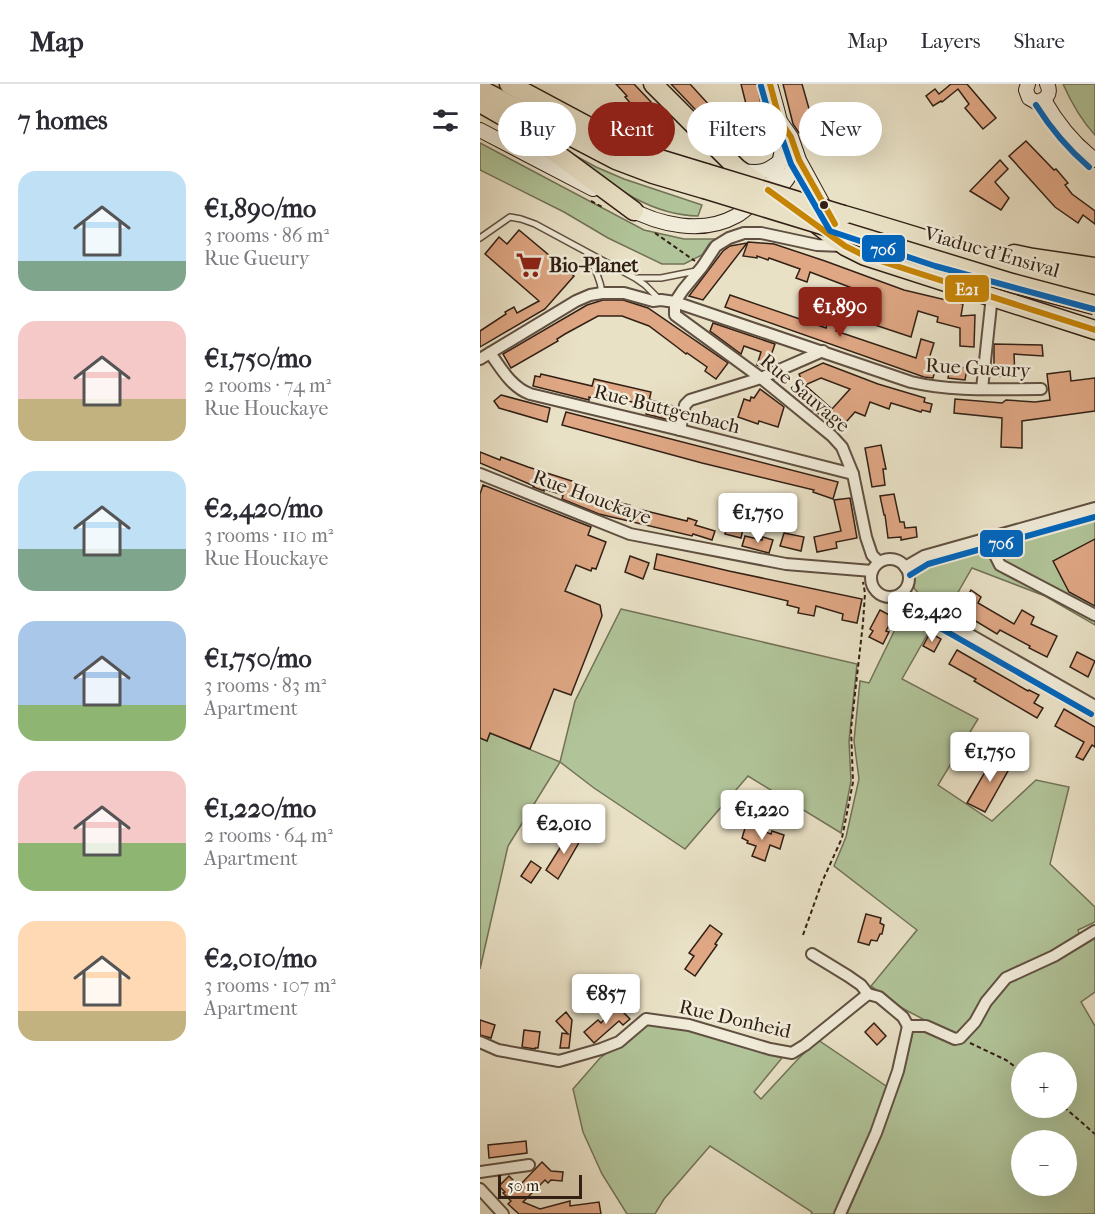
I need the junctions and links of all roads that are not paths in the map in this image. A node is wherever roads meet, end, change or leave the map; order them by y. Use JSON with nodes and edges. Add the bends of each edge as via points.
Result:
{"nodes":[{"id":1,"x":509,"y":84,"type":"edge"},
{"id":2,"x":653,"y":84,"type":"edge"},
{"id":3,"x":770,"y":84,"type":"edge"},
{"id":4,"x":1047,"y":84,"type":"edge"},
{"id":5,"x":1023,"y":86,"type":"edge"},
{"id":6,"x":480,"y":89,"type":"edge"},
{"id":7,"x":1044,"y":100,"type":"junction"},
{"id":8,"x":775,"y":102,"type":"edge"},
{"id":9,"x":480,"y":103,"type":"edge"},
{"id":10,"x":480,"y":130,"type":"edge"},
{"id":11,"x":787,"y":131,"type":"edge"},
{"id":12,"x":796,"y":152,"type":"junction"},
{"id":13,"x":780,"y":156,"type":"edge"},
{"id":14,"x":1093,"y":156,"type":"edge"},
{"id":15,"x":779,"y":162,"type":"junction"},
{"id":16,"x":741,"y":171,"type":"junction"},
{"id":17,"x":705,"y":181,"type":"junction"},
{"id":18,"x":768,"y":190,"type":"junction"},
{"id":19,"x":634,"y":211,"type":"junction"},
{"id":20,"x":835,"y":224,"type":"junction"},
{"id":21,"x":886,"y":227,"type":"junction"},
{"id":22,"x":480,"y":238,"type":"edge"},
{"id":23,"x":845,"y":246,"type":"junction"},
{"id":24,"x":586,"y":252,"type":"junction"},
{"id":25,"x":1095,"y":267,"type":"edge"},
{"id":26,"x":699,"y":271,"type":"junction"},
{"id":27,"x":999,"y":275,"type":"junction"},
{"id":28,"x":635,"y":278,"type":"junction"},
{"id":29,"x":1095,"y":285,"type":"edge"},
{"id":30,"x":602,"y":293,"type":"junction"},
{"id":31,"x":992,"y":297,"type":"junction"},
{"id":32,"x":1095,"y":300,"type":"edge"},
{"id":33,"x":657,"y":301,"type":"junction"},
{"id":34,"x":675,"y":302,"type":"junction"},
{"id":35,"x":1095,"y":305,"type":"edge"},
{"id":36,"x":675,"y":315,"type":"junction"},
{"id":37,"x":1095,"y":330,"type":"edge"},
{"id":38,"x":823,"y":351,"type":"junction"},
{"id":39,"x":485,"y":356,"type":"edge"},
{"id":40,"x":761,"y":378,"type":"junction"},
{"id":41,"x":982,"y":389,"type":"junction"},
{"id":42,"x":1041,"y":389,"type":"dead end"},
{"id":43,"x":680,"y":430,"type":"junction"},
{"id":44,"x":480,"y":474,"type":"edge"},
{"id":45,"x":853,"y":474,"type":"junction"},
{"id":46,"x":1095,"y":508,"type":"edge"},
{"id":47,"x":987,"y":539,"type":"junction"},
{"id":48,"x":879,"y":562,"type":"junction"},
{"id":49,"x":905,"y":567,"type":"junction"},
{"id":50,"x":866,"y":571,"type":"junction"},
{"id":51,"x":902,"y":593,"type":"junction"},
{"id":52,"x":1095,"y":615,"type":"edge"},
{"id":53,"x":1095,"y":706,"type":"edge"},
{"id":54,"x":1095,"y":931,"type":"edge"},
{"id":55,"x":812,"y":954,"type":"dead end"},
{"id":56,"x":868,"y":994,"type":"junction"},
{"id":57,"x":908,"y":1026,"type":"junction"},
{"id":58,"x":480,"y":1042,"type":"edge"},
{"id":59,"x":529,"y":1165,"type":"dead end"},
{"id":60,"x":480,"y":1172,"type":"edge"},
{"id":61,"x":480,"y":1189,"type":"edge"},
{"id":62,"x":502,"y":1214,"type":"edge"},
{"id":63,"x":840,"y":1214,"type":"edge"}],
"edges":[{"from":1,"to":17,"type":"highway","via":[[623,145]]},
{"from":2,"to":16,"type":"highway"},
{"from":3,"to":8,"type":"street"},
{"from":4,"to":7,"type":"street","via":[[1049,91]]},
{"from":5,"to":7,"type":"street","via":[[1029,98],[1036,102]]},
{"from":6,"to":17,"type":"highway","via":[[616,160],[653,174]]},
{"from":7,"to":14,"type":"street","via":[[1053,117]]},
{"from":9,"to":19,"type":"highway","via":[[515,123]]},
{"from":10,"to":19,"type":"street"},
{"from":11,"to":12,"type":"street"},
{"from":12,"to":18,"type":"street","via":[[785,181]]},
{"from":12,"to":20,"type":"street"},
{"from":13,"to":15,"type":"street"},
{"from":15,"to":16,"type":"street","via":[[763,172]]},
{"from":15,"to":18,"type":"street"},
{"from":16,"to":18,"type":"highway"},
{"from":17,"to":21,"type":"highway","bridge":true},
{"from":17,"to":35,"type":"highway","name":"Viaduc d’Ensival","bridge":true,"via":[[1012,283]]},
{"from":18,"to":19,"type":"street","via":[[739,215],[718,224],[668,223]]},
{"from":18,"to":20,"type":"highway"},
{"from":18,"to":23,"type":"highway"},
{"from":20,"to":27,"type":"highway"},
{"from":21,"to":25,"type":"highway"},
{"from":21,"to":29,"type":"highway","via":[[1025,269]]},
{"from":22,"to":24,"type":"lane","via":[[510,217],[548,231]]},
{"from":23,"to":26,"type":"street","via":[[818,245],[761,232],[744,233],[717,246]]},
{"from":23,"to":31,"type":"highway"},
{"from":24,"to":28,"type":"lane"},
{"from":24,"to":30,"type":"lane"},
{"from":26,"to":28,"type":"lane"},
{"from":26,"to":34,"type":"street"},
{"from":27,"to":31,"type":"street"},
{"from":27,"to":32,"type":"highway"},
{"from":28,"to":33,"type":"lane"},
{"from":30,"to":33,"type":"street","via":[[624,293]]},
{"from":30,"to":39,"type":"street","via":[[564,307]]},
{"from":31,"to":37,"type":"highway"},
{"from":31,"to":41,"type":"street"},
{"from":33,"to":34,"type":"street","name":"Rue Gueury"},
{"from":33,"to":36,"type":"street","name":"Rue Sauvage"},
{"from":34,"to":36,"type":"street"},
{"from":34,"to":38,"type":"street","name":"Rue Gueury"},
{"from":36,"to":40,"type":"street","name":"Rue Sauvage"},
{"from":38,"to":40,"type":"street"},
{"from":38,"to":41,"type":"street","name":"Rue Gueury","via":[[911,382]]},
{"from":39,"to":43,"type":"street","name":"Rue Buttgenbach","via":[[521,391]]},
{"from":40,"to":43,"type":"street","via":[[690,400]]},
{"from":40,"to":45,"type":"street","name":"Rue Sauvage","via":[[832,436],[842,447]]},
{"from":41,"to":42,"type":"street","name":"Rue Gueury"},
{"from":43,"to":45,"type":"street","name":"Rue Buttgenbach"},
{"from":44,"to":50,"type":"street","name":"Rue Houckaye","via":[[630,534],[786,564]]},
{"from":45,"to":48,"type":"street","name":"Rue Sauvage","via":[[866,537]]},
{"from":46,"to":47,"type":"street"},
{"from":47,"to":49,"type":"street","via":[[924,556]]},
{"from":47,"to":52,"type":"street","via":[[1000,565]]},
{"from":48,"to":49,"type":"street","via":[[893,559]]},
{"from":48,"to":50,"type":"street"},
{"from":49,"to":51,"type":"street","via":[[909,580]]},
{"from":50,"to":51,"type":"street","via":[[882,595]]},
{"from":51,"to":53,"type":"street"},
{"from":54,"to":57,"type":"street","via":[[1006,978],[960,1038],[926,1026]]},
{"from":55,"to":56,"type":"street","via":[[861,985]]},
{"from":56,"to":57,"type":"street","via":[[903,1017]]},
{"from":56,"to":58,"type":"street","name":"Rue Donheid","via":[[792,1053],[646,1018],[619,1042],[559,1061],[498,1050]]},
{"from":57,"to":63,"type":"street","via":[[898,1071],[876,1133]]},
{"from":59,"to":60,"type":"street"},
{"from":61,"to":62,"type":"street"}]}
